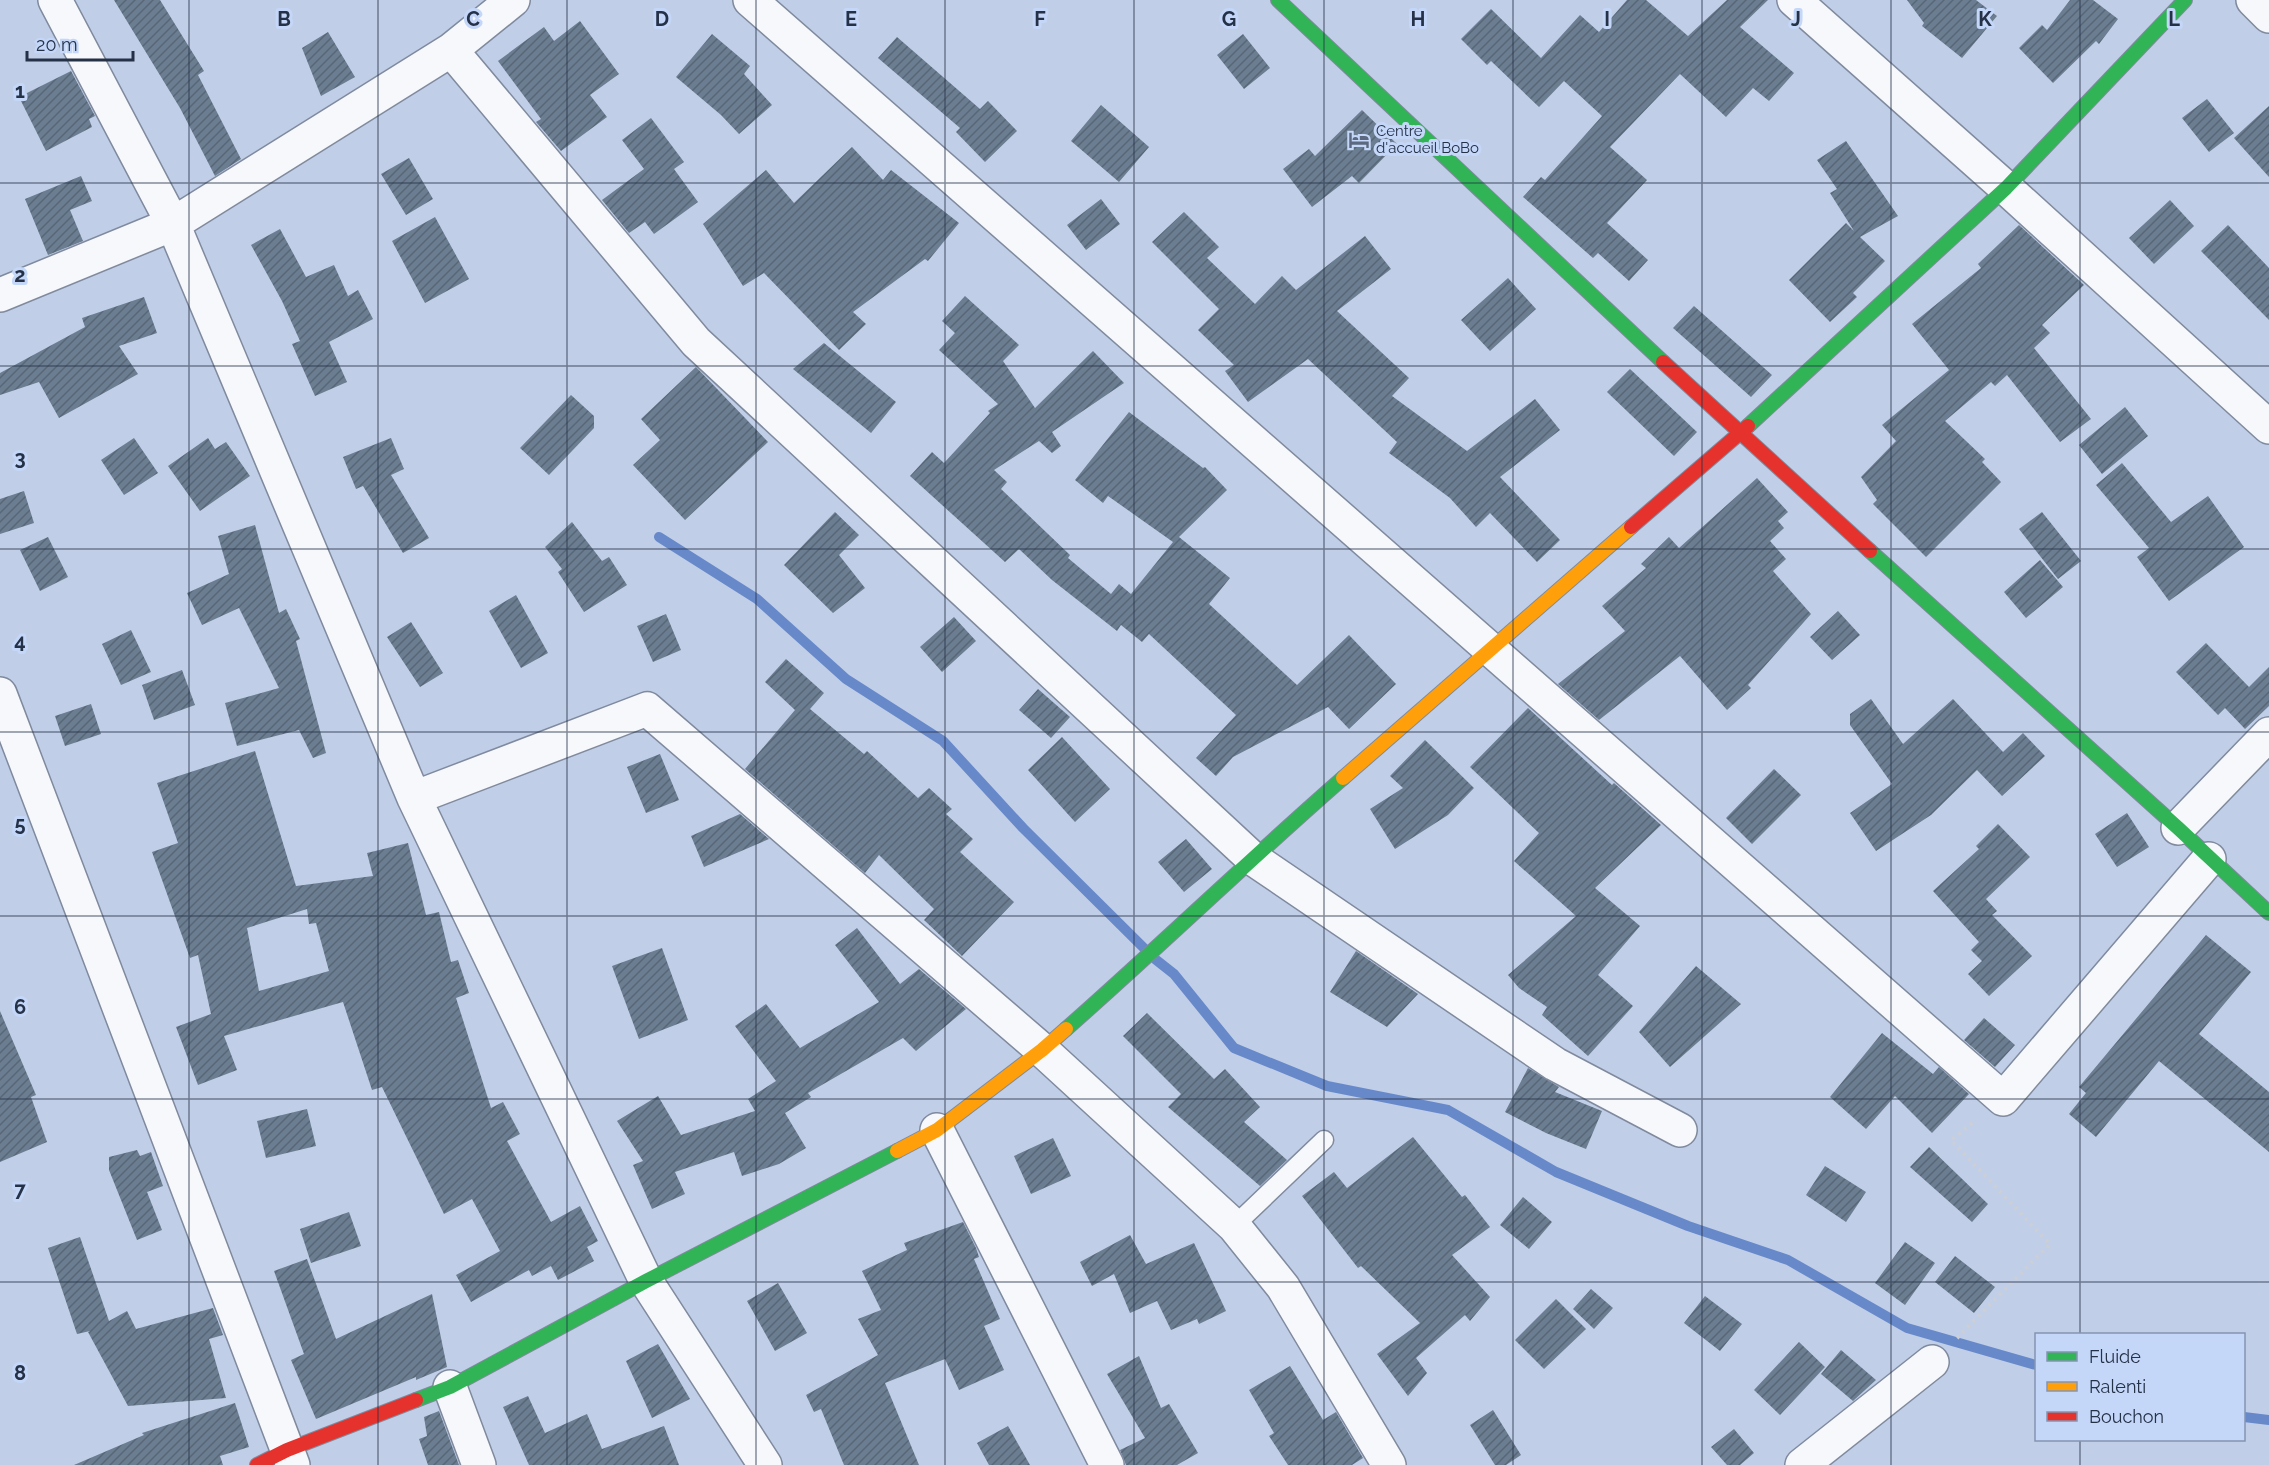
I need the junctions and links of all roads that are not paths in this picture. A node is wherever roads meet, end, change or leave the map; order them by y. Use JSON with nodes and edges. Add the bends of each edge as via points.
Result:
{"nodes":[{"id":1,"x":55,"y":0,"type":"edge"},
{"id":2,"x":513,"y":0,"type":"edge"},
{"id":3,"x":750,"y":0,"type":"edge"},
{"id":4,"x":1278,"y":0,"type":"edge"},
{"id":5,"x":1794,"y":0,"type":"edge"},
{"id":6,"x":2185,"y":0,"type":"edge"},
{"id":7,"x":2253,"y":0,"type":"edge"},
{"id":8,"x":2269,"y":16,"type":"edge"},
{"id":9,"x":451,"y":50,"type":"junction"},
{"id":10,"x":2006,"y":188,"type":"junction"},
{"id":11,"x":173,"y":224,"type":"junction"},
{"id":12,"x":0,"y":296,"type":"edge"},
{"id":13,"x":2269,"y":428,"type":"edge"},
{"id":14,"x":1739,"y":434,"type":"junction"},
{"id":15,"x":1489,"y":649,"type":"junction"},
{"id":16,"x":0,"y":694,"type":"edge"},
{"id":17,"x":2269,"y":734,"type":"edge"},
{"id":18,"x":414,"y":798,"type":"junction"},
{"id":19,"x":2178,"y":828,"type":"junction"},
{"id":20,"x":1252,"y":858,"type":"junction"},
{"id":21,"x":2210,"y":859,"type":"junction"},
{"id":22,"x":2269,"y":913,"type":"edge"},
{"id":23,"x":1042,"y":1050,"type":"junction"},
{"id":24,"x":937,"y":1130,"type":"junction"},
{"id":25,"x":1680,"y":1130,"type":"dead end"},
{"id":26,"x":1324,"y":1140,"type":"dead end"},
{"id":27,"x":1234,"y":1226,"type":"junction"},
{"id":28,"x":646,"y":1281,"type":"junction"},
{"id":29,"x":1932,"y":1362,"type":"dead end"},
{"id":30,"x":450,"y":1387,"type":"junction"},
{"id":31,"x":290,"y":1458,"type":"edge"},
{"id":32,"x":257,"y":1465,"type":"edge"},
{"id":33,"x":479,"y":1465,"type":"edge"},
{"id":34,"x":765,"y":1465,"type":"edge"},
{"id":35,"x":1107,"y":1465,"type":"edge"},
{"id":36,"x":1389,"y":1465,"type":"edge"},
{"id":37,"x":1802,"y":1465,"type":"edge"}],
"edges":[{"from":1,"to":11,"type":"street"},
{"from":2,"to":9,"type":"street"},
{"from":3,"to":15,"type":"street"},
{"from":4,"to":14,"type":"street"},
{"from":5,"to":10,"type":"street"},
{"from":6,"to":10,"type":"street"},
{"from":7,"to":8,"type":"street"},
{"from":9,"to":11,"type":"street"},
{"from":9,"to":20,"type":"street","via":[[696,342]]},
{"from":10,"to":13,"type":"street"},
{"from":10,"to":14,"type":"street"},
{"from":11,"to":12,"type":"street"},
{"from":11,"to":18,"type":"street"},
{"from":14,"to":15,"type":"street"},
{"from":14,"to":19,"type":"street"},
{"from":15,"to":20,"type":"street"},
{"from":15,"to":21,"type":"street","via":[[2003,1099]]},
{"from":16,"to":31,"type":"street"},
{"from":17,"to":19,"type":"street"},
{"from":18,"to":23,"type":"street","via":[[647,709]]},
{"from":18,"to":28,"type":"street"},
{"from":19,"to":21,"type":"street"},
{"from":20,"to":23,"type":"street","via":[[1157,949]]},
{"from":20,"to":25,"type":"street","via":[[1555,1064]]},
{"from":21,"to":22,"type":"street"},
{"from":23,"to":24,"type":"street"},
{"from":23,"to":27,"type":"street"},
{"from":24,"to":28,"type":"street"},
{"from":24,"to":35,"type":"street"},
{"from":26,"to":27,"type":"lane"},
{"from":27,"to":36,"type":"street","via":[[1283,1287]]},
{"from":28,"to":30,"type":"street"},
{"from":28,"to":34,"type":"street"},
{"from":29,"to":37,"type":"street"},
{"from":30,"to":31,"type":"street"},
{"from":30,"to":33,"type":"street"},
{"from":31,"to":32,"type":"street"}]}
